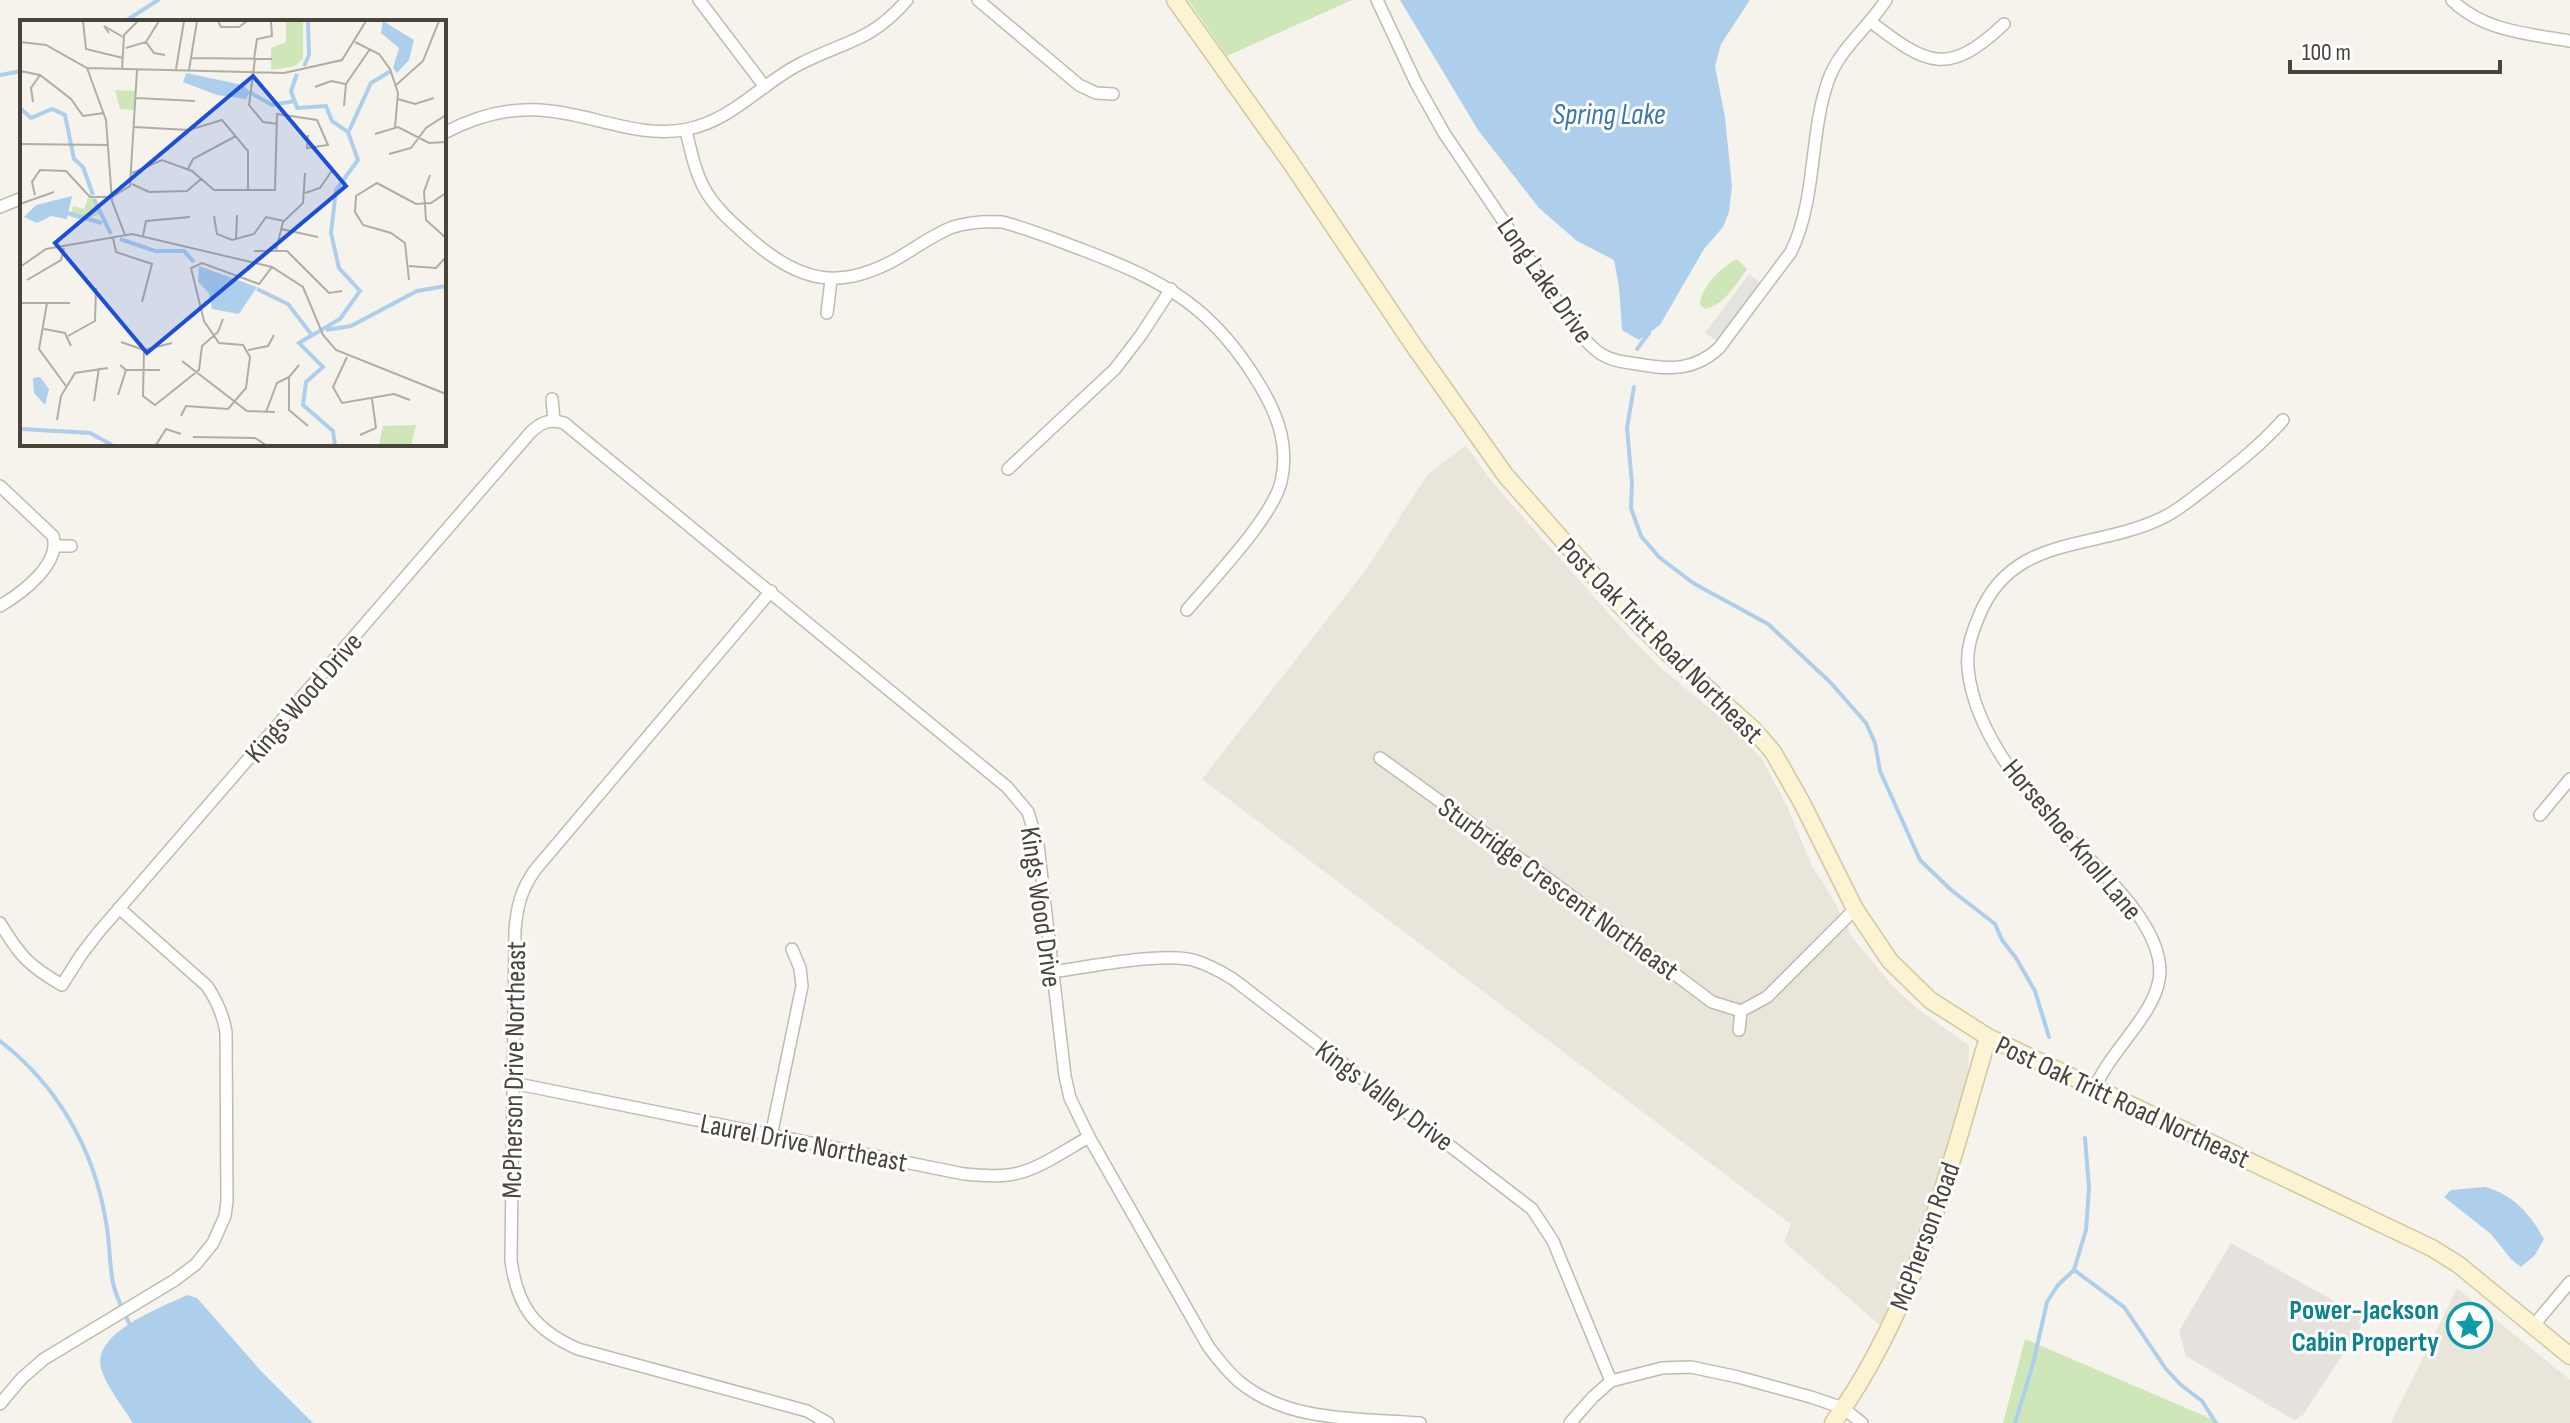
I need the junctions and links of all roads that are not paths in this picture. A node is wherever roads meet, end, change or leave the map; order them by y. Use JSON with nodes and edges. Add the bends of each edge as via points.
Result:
{"nodes":[{"id":1,"x":699,"y":0,"type":"edge"},
{"id":2,"x":907,"y":0,"type":"edge"},
{"id":3,"x":978,"y":0,"type":"edge"},
{"id":4,"x":1175,"y":0,"type":"edge"},
{"id":5,"x":1377,"y":0,"type":"edge"},
{"id":6,"x":1886,"y":0,"type":"edge"},
{"id":7,"x":2452,"y":0,"type":"edge"},
{"id":8,"x":1871,"y":22,"type":"junction"},
{"id":9,"x":2004,"y":24,"type":"dead end"},
{"id":10,"x":2570,"y":41,"type":"edge"},
{"id":11,"x":765,"y":87,"type":"junction"},
{"id":12,"x":1113,"y":94,"type":"dead end"},
{"id":13,"x":686,"y":130,"type":"junction"},
{"id":14,"x":446,"y":132,"type":"edge"},
{"id":15,"x":20,"y":199,"type":"edge"},
{"id":16,"x":0,"y":207,"type":"edge"},
{"id":17,"x":831,"y":280,"type":"junction"},
{"id":18,"x":1171,"y":289,"type":"junction"},
{"id":19,"x":827,"y":313,"type":"dead end"},
{"id":20,"x":552,"y":399,"type":"dead end"},
{"id":21,"x":554,"y":420,"type":"junction"},
{"id":22,"x":2283,"y":420,"type":"dead end"},
{"id":23,"x":1008,"y":469,"type":"dead end"},
{"id":24,"x":0,"y":486,"type":"edge"},
{"id":25,"x":56,"y":546,"type":"junction"},
{"id":26,"x":71,"y":546,"type":"dead end"},
{"id":27,"x":771,"y":591,"type":"junction"},
{"id":28,"x":0,"y":606,"type":"edge"},
{"id":29,"x":1187,"y":610,"type":"dead end"},
{"id":30,"x":1380,"y":758,"type":"dead end"},
{"id":31,"x":2570,"y":779,"type":"edge"},
{"id":32,"x":2540,"y":815,"type":"dead end"},
{"id":33,"x":119,"y":908,"type":"junction"},
{"id":34,"x":1855,"y":909,"type":"junction"},
{"id":35,"x":0,"y":923,"type":"edge"},
{"id":36,"x":792,"y":949,"type":"dead end"},
{"id":37,"x":1053,"y":972,"type":"junction"},
{"id":38,"x":1741,"y":1011,"type":"junction"},
{"id":39,"x":1739,"y":1030,"type":"dead end"},
{"id":40,"x":1988,"y":1037,"type":"junction"},
{"id":41,"x":513,"y":1083,"type":"junction"},
{"id":42,"x":2095,"y":1088,"type":"junction"},
{"id":43,"x":771,"y":1136,"type":"junction"},
{"id":44,"x":1089,"y":1137,"type":"junction"},
{"id":45,"x":2570,"y":1282,"type":"edge"},
{"id":46,"x":2533,"y":1326,"type":"junction"},
{"id":47,"x":2570,"y":1356,"type":"edge"},
{"id":48,"x":1611,"y":1381,"type":"junction"},
{"id":49,"x":0,"y":1404,"type":"edge"},
{"id":50,"x":1843,"y":1408,"type":"junction"},
{"id":51,"x":828,"y":1423,"type":"edge"},
{"id":52,"x":1420,"y":1423,"type":"edge"},
{"id":53,"x":1570,"y":1423,"type":"edge"},
{"id":54,"x":1833,"y":1423,"type":"edge"},
{"id":55,"x":1862,"y":1423,"type":"edge"}],
"edges":[{"from":1,"to":11,"type":"street"},
{"from":2,"to":11,"type":"street","via":[[867,35],[796,66]]},
{"from":3,"to":12,"type":"street","via":[[1079,85]]},
{"from":4,"to":34,"type":"street","name":"Post Oak Tritt Road Northeast","via":[[1506,476],[1618,603],[1773,752]]},
{"from":5,"to":8,"type":"street","name":"Long Lake Drive","via":[[1444,133],[1578,332],[1614,361],[1669,369],[1694,365],[1719,348],[1791,252],[1807,204],[1828,80],[1842,54]]},
{"from":6,"to":8,"type":"street","name":"Long Lake Drive"},
{"from":7,"to":10,"type":"street","via":[[2488,24]]},
{"from":8,"to":9,"type":"street","via":[[1907,49],[1941,60],[1970,53]]},
{"from":11,"to":13,"type":"street","via":[[725,116]]},
{"from":13,"to":14,"type":"street","via":[[645,131],[523,110],[487,115]]},
{"from":13,"to":17,"type":"street","via":[[699,182],[722,214],[782,263]]},
{"from":15,"to":16,"type":"street"},
{"from":17,"to":18,"type":"street","via":[[871,272],[942,232],[985,221],[1019,227]]},
{"from":17,"to":19,"type":"street"},
{"from":18,"to":23,"type":"street","via":[[1115,369]]},
{"from":18,"to":29,"type":"street","via":[[1213,323],[1258,382],[1279,422],[1284,454],[1280,483],[1267,510]]},
{"from":20,"to":21,"type":"street"},
{"from":21,"to":27,"type":"street","name":"Kings Wood Drive","via":[[575,429]]},
{"from":21,"to":33,"type":"street","name":"Kings Wood Drive","via":[[530,433]]},
{"from":22,"to":42,"type":"street","name":"Horseshoe Knoll Lane","via":[[2263,443],[2163,518],[2039,554],[2011,569],[1984,602],[1967,648],[1973,692],[1996,745],[2034,800],[2127,900],[2148,931],[2160,964],[2152,1003],[2106,1064]]},
{"from":24,"to":25,"type":"street","via":[[53,536]]},
{"from":25,"to":26,"type":"street"},
{"from":25,"to":28,"type":"street","via":[[40,572]]},
{"from":27,"to":37,"type":"street","name":"Kings Wood Drive","via":[[1007,787],[1028,812],[1038,845]]},
{"from":27,"to":41,"type":"street","name":"McPherson Drive Northeast","via":[[523,888],[515,930]]},
{"from":30,"to":38,"type":"street","name":"Sturbridge Crescent Northeast","via":[[1712,1002]]},
{"from":31,"to":32,"type":"street"},
{"from":33,"to":35,"type":"street","name":"Kings Wood Drive","via":[[62,985],[18,954]]},
{"from":33,"to":49,"type":"street","via":[[207,986],[223,1016],[225,1216],[196,1264],[44,1359]]},
{"from":34,"to":38,"type":"street","via":[[1767,997]]},
{"from":34,"to":40,"type":"street","name":"Post Oak Tritt Road Northeast","via":[[1906,979]]},
{"from":36,"to":43,"type":"street","via":[[802,986]]},
{"from":37,"to":44,"type":"street","name":"Kings Wood Drive","via":[[1070,1098]]},
{"from":37,"to":48,"type":"street","name":"Kings Valley Drive","via":[[1169,958],[1190,959],[1233,979],[1532,1209],[1553,1241]]},
{"from":38,"to":39,"type":"street"},
{"from":40,"to":42,"type":"street","name":"Post Oak Tritt Road Northeast"},
{"from":40,"to":50,"type":"street","name":"McPherson Road","via":[[1911,1283],[1868,1371]]},
{"from":41,"to":43,"type":"street","name":"Laurel Drive Northeast"},
{"from":41,"to":51,"type":"street","name":"McPherson Drive Northeast","via":[[511,1260],[518,1294],[541,1328],[578,1349],[785,1404]]},
{"from":42,"to":46,"type":"street","name":"Post Oak Tritt Road Northeast","via":[[2432,1248]]},
{"from":43,"to":44,"type":"street","name":"Laurel Drive Northeast","via":[[988,1176],[1032,1168]]},
{"from":44,"to":52,"type":"street","name":"Kings Wood Drive","via":[[1208,1346],[1241,1384],[1284,1407],[1311,1414]]},
{"from":45,"to":46,"type":"street"},
{"from":46,"to":47,"type":"street","name":"Post Oak Tritt Road Northeast"},
{"from":48,"to":50,"type":"street","via":[[1662,1368],[1691,1367]]},
{"from":48,"to":53,"type":"street"},
{"from":50,"to":54,"type":"street","name":"McPherson Road"},
{"from":50,"to":55,"type":"street"}]}
